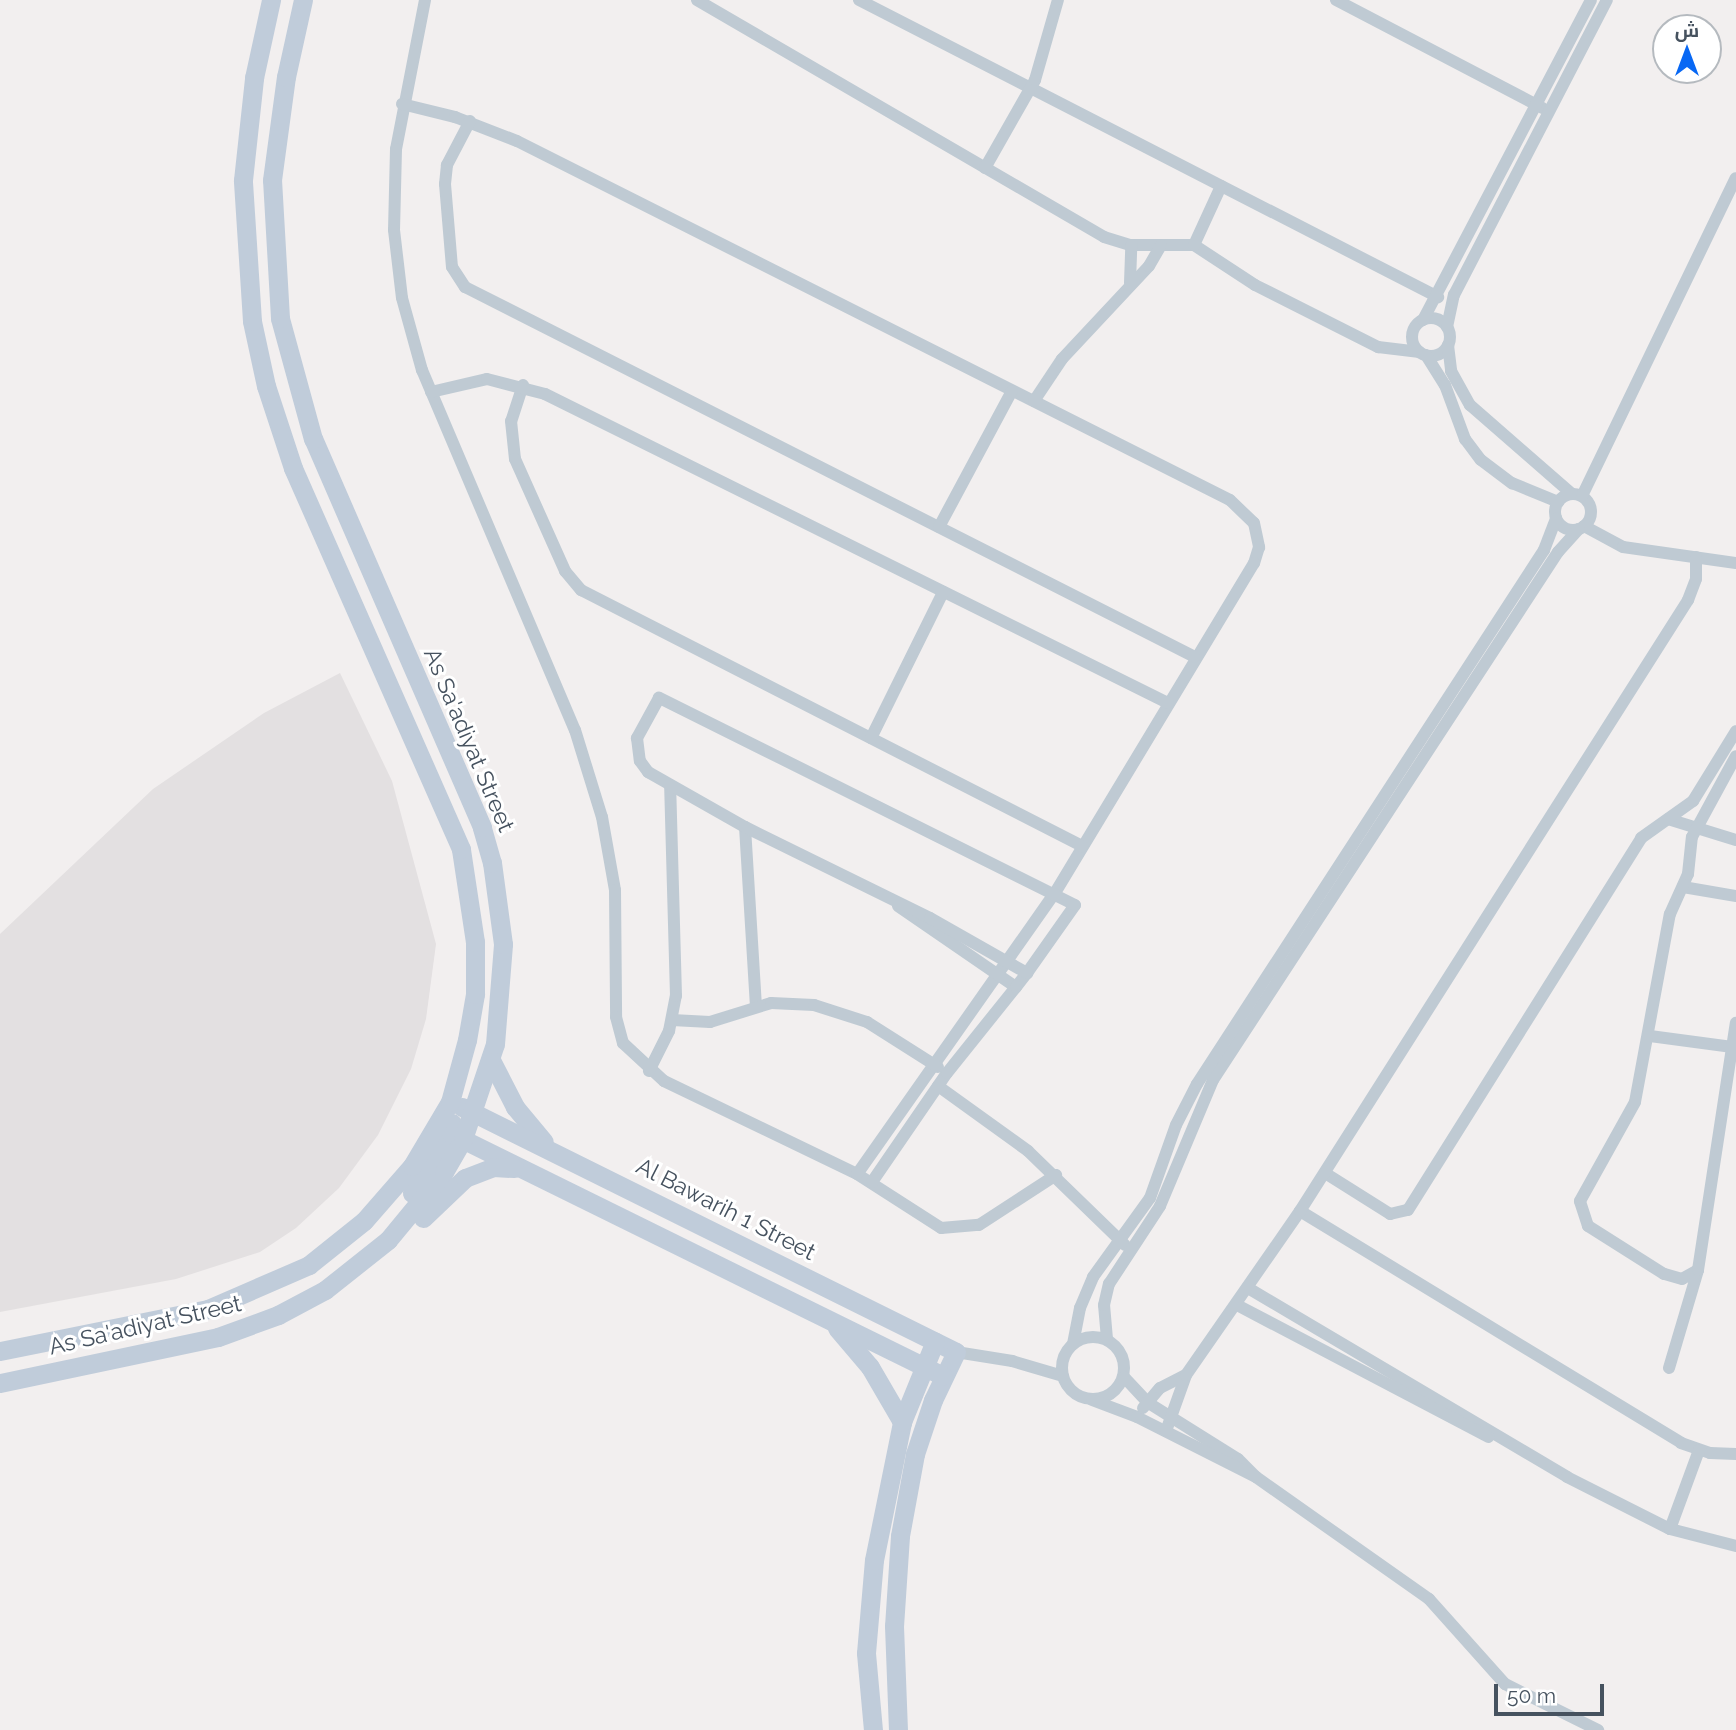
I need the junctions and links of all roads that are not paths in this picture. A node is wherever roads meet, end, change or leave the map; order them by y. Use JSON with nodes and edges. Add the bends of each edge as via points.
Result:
{"nodes":[{"id":1,"x":271,"y":0,"type":"edge"},
{"id":2,"x":303,"y":0,"type":"edge"},
{"id":3,"x":425,"y":0,"type":"edge"},
{"id":4,"x":697,"y":0,"type":"edge"},
{"id":5,"x":859,"y":0,"type":"edge"},
{"id":6,"x":1058,"y":0,"type":"edge"},
{"id":7,"x":1336,"y":0,"type":"edge"},
{"id":8,"x":1591,"y":0,"type":"edge"},
{"id":9,"x":1607,"y":0,"type":"edge"},
{"id":10,"x":1031,"y":88,"type":"junction"},
{"id":11,"x":402,"y":104,"type":"junction"},
{"id":12,"x":1537,"y":105,"type":"junction"},
{"id":13,"x":1549,"y":112,"type":"junction"},
{"id":14,"x":470,"y":121,"type":"junction"},
{"id":15,"x":985,"y":168,"type":"junction"},
{"id":16,"x":1502,"y":172,"type":"junction"},
{"id":17,"x":1514,"y":178,"type":"junction"},
{"id":18,"x":1736,"y":178,"type":"edge"},
{"id":19,"x":1221,"y":186,"type":"junction"},
{"id":20,"x":1130,"y":245,"type":"junction"},
{"id":21,"x":1160,"y":245,"type":"junction"},
{"id":22,"x":1194,"y":245,"type":"junction"},
{"id":23,"x":1130,"y":283,"type":"junction"},
{"id":24,"x":1438,"y":297,"type":"junction"},
{"id":25,"x":1423,"y":320,"type":"junction"},
{"id":26,"x":1447,"y":327,"type":"junction"},
{"id":27,"x":1448,"y":345,"type":"junction"},
{"id":28,"x":1423,"y":354,"type":"junction"},
{"id":29,"x":523,"y":385,"type":"junction"},
{"id":30,"x":1012,"y":391,"type":"junction"},
{"id":31,"x":431,"y":392,"type":"junction"},
{"id":32,"x":1034,"y":401,"type":"junction"},
{"id":33,"x":1577,"y":495,"type":"junction"},
{"id":34,"x":1558,"y":502,"type":"junction"},
{"id":35,"x":1556,"y":517,"type":"junction"},
{"id":36,"x":939,"y":527,"type":"junction"},
{"id":37,"x":1581,"y":528,"type":"junction"},
{"id":38,"x":1696,"y":557,"type":"junction"},
{"id":39,"x":1736,"y":561,"type":"edge"},
{"id":40,"x":943,"y":592,"type":"junction"},
{"id":41,"x":1195,"y":657,"type":"junction"},
{"id":42,"x":1168,"y":703,"type":"junction"},
{"id":43,"x":1736,"y":731,"type":"edge"},
{"id":44,"x":871,"y":738,"type":"junction"},
{"id":45,"x":1736,"y":756,"type":"edge"},
{"id":46,"x":670,"y":785,"type":"junction"},
{"id":47,"x":1384,"y":806,"type":"junction"},
{"id":48,"x":1668,"y":819,"type":"junction"},
{"id":49,"x":745,"y":827,"type":"junction"},
{"id":50,"x":1695,"y":831,"type":"junction"},
{"id":51,"x":1736,"y":840,"type":"edge"},
{"id":52,"x":1082,"y":846,"type":"junction"},
{"id":53,"x":1683,"y":887,"type":"junction"},
{"id":54,"x":1054,"y":894,"type":"junction"},
{"id":55,"x":1736,"y":896,"type":"edge"},
{"id":56,"x":896,"y":903,"type":"junction"},
{"id":57,"x":1007,"y":962,"type":"junction"},
{"id":58,"x":1027,"y":973,"type":"junction"},
{"id":59,"x":998,"y":975,"type":"junction"},
{"id":60,"x":1016,"y":987,"type":"junction"},
{"id":61,"x":756,"y":1006,"type":"junction"},
{"id":62,"x":672,"y":1020,"type":"junction"},
{"id":63,"x":1736,"y":1023,"type":"edge"},
{"id":64,"x":1650,"y":1037,"type":"junction"},
{"id":65,"x":1228,"y":1044,"type":"junction"},
{"id":66,"x":1732,"y":1046,"type":"junction"},
{"id":67,"x":491,"y":1060,"type":"junction"},
{"id":68,"x":932,"y":1063,"type":"junction"},
{"id":69,"x":649,"y":1071,"type":"junction"},
{"id":70,"x":947,"y":1073,"type":"junction"},
{"id":71,"x":938,"y":1086,"type":"junction"},
{"id":72,"x":462,"y":1107,"type":"junction"},
{"id":73,"x":451,"y":1134,"type":"junction"},
{"id":74,"x":550,"y":1148,"type":"junction"},
{"id":75,"x":530,"y":1173,"type":"junction"},
{"id":76,"x":1325,"y":1173,"type":"junction"},
{"id":77,"x":857,"y":1174,"type":"junction"},
{"id":78,"x":1056,"y":1175,"type":"junction"},
{"id":79,"x":872,"y":1182,"type":"junction"},
{"id":80,"x":1300,"y":1211,"type":"junction"},
{"id":81,"x":1120,"y":1241,"type":"junction"},
{"id":82,"x":1130,"y":1251,"type":"junction"},
{"id":83,"x":1698,"y":1270,"type":"junction"},
{"id":84,"x":1248,"y":1288,"type":"junction"},
{"id":85,"x":325,"y":1290,"type":"junction"},
{"id":86,"x":1237,"y":1305,"type":"junction"},
{"id":87,"x":830,"y":1319,"type":"junction"},
{"id":88,"x":94,"y":1332,"type":"junction"},
{"id":89,"x":0,"y":1338,"type":"edge"},
{"id":90,"x":1107,"y":1339,"type":"junction"},
{"id":91,"x":935,"y":1341,"type":"junction"},
{"id":92,"x":1073,"y":1344,"type":"junction"},
{"id":93,"x":1350,"y":1349,"type":"junction"},
{"id":94,"x":0,"y":1351,"type":"edge"},
{"id":95,"x":956,"y":1352,"type":"junction"},
{"id":96,"x":1342,"y":1363,"type":"junction"},
{"id":97,"x":922,"y":1365,"type":"junction"},
{"id":98,"x":1668,"y":1368,"type":"dead end"},
{"id":99,"x":1186,"y":1375,"type":"junction"},
{"id":100,"x":943,"y":1376,"type":"junction"},
{"id":101,"x":27,"y":1377,"type":"junction"},
{"id":102,"x":1063,"y":1377,"type":"junction"},
{"id":103,"x":1124,"y":1377,"type":"junction"},
{"id":104,"x":0,"y":1383,"type":"edge"},
{"id":105,"x":0,"y":1396,"type":"edge"},
{"id":106,"x":1088,"y":1399,"type":"junction"},
{"id":107,"x":1147,"y":1402,"type":"junction"},
{"id":108,"x":1433,"y":1404,"type":"junction"},
{"id":109,"x":1137,"y":1417,"type":"junction"},
{"id":110,"x":1172,"y":1418,"type":"junction"},
{"id":111,"x":902,"y":1422,"type":"junction"},
{"id":112,"x":1166,"y":1431,"type":"junction"},
{"id":113,"x":1699,"y":1450,"type":"junction"},
{"id":114,"x":1736,"y":1454,"type":"edge"},
{"id":115,"x":1256,"y":1477,"type":"junction"},
{"id":116,"x":1670,"y":1529,"type":"junction"},
{"id":117,"x":1736,"y":1546,"type":"edge"},
{"id":118,"x":873,"y":1730,"type":"edge"},
{"id":119,"x":898,"y":1730,"type":"edge"},
{"id":120,"x":1598,"y":1730,"type":"edge"}],
"edges":[{"from":1,"to":72,"type":"street","via":[[254,78],[243,180],[246,274],[254,331],[293,468],[461,849],[473,917],[475,994],[483,1032]]},
{"from":2,"to":67,"type":"street","name":"As Sa'adiyat Street","via":[[286,77],[272,180],[280,318],[313,439],[482,827],[503,944],[502,988]]},
{"from":3,"to":11,"type":"street"},
{"from":4,"to":15,"type":"street"},
{"from":5,"to":10,"type":"street"},
{"from":6,"to":10,"type":"street"},
{"from":7,"to":12,"type":"street"},
{"from":8,"to":12,"type":"street"},
{"from":9,"to":13,"type":"street"},
{"from":10,"to":15,"type":"street"},
{"from":10,"to":19,"type":"street"},
{"from":11,"to":14,"type":"street"},
{"from":11,"to":31,"type":"street","via":[[394,182],[396,254],[408,324]]},
{"from":12,"to":13,"type":"street"},
{"from":12,"to":16,"type":"street"},
{"from":13,"to":17,"type":"street"},
{"from":14,"to":30,"type":"street"},
{"from":14,"to":36,"type":"street","via":[[447,165],[445,184],[452,267],[465,286]]},
{"from":15,"to":20,"type":"street","via":[[1092,231]]},
{"from":16,"to":17,"type":"street"},
{"from":16,"to":24,"type":"street"},
{"from":17,"to":26,"type":"street","via":[[1454,295]]},
{"from":18,"to":33,"type":"street"},
{"from":19,"to":22,"type":"street"},
{"from":19,"to":24,"type":"street"},
{"from":20,"to":21,"type":"street"},
{"from":20,"to":23,"type":"street"},
{"from":21,"to":22,"type":"street"},
{"from":21,"to":23,"type":"street","via":[[1149,266]]},
{"from":22,"to":28,"type":"street","via":[[1255,285],[1378,347]]},
{"from":23,"to":32,"type":"street","via":[[1062,359]]},
{"from":24,"to":25,"type":"street"},
{"from":25,"to":26,"type":"street","via":[[1436,319]]},
{"from":25,"to":28,"type":"street","via":[[1412,335]]},
{"from":26,"to":27,"type":"street"},
{"from":27,"to":28,"type":"street","via":[[1439,354]]},
{"from":27,"to":33,"type":"street","via":[[1451,371],[1469,405]]},
{"from":28,"to":34,"type":"street","via":[[1445,385],[1465,439],[1480,460],[1512,483]]},
{"from":29,"to":31,"type":"street","via":[[474,380]]},
{"from":29,"to":40,"type":"street"},
{"from":29,"to":44,"type":"street","via":[[513,409],[512,446],[575,585]]},
{"from":30,"to":32,"type":"street"},
{"from":30,"to":36,"type":"street"},
{"from":31,"to":69,"type":"street","via":[[575,730],[602,817],[612,870],[618,941],[617,1026],[627,1048]]},
{"from":32,"to":41,"type":"street","via":[[1230,500],[1250,515],[1259,539],[1257,556]]},
{"from":33,"to":34,"type":"street"},
{"from":33,"to":37,"type":"street","via":[[1591,508]]},
{"from":34,"to":35,"type":"street"},
{"from":35,"to":37,"type":"street","via":[[1568,529]]},
{"from":35,"to":47,"type":"street","via":[[1544,550]]},
{"from":36,"to":41,"type":"street"},
{"from":37,"to":38,"type":"street","via":[[1623,547]]},
{"from":37,"to":47,"type":"street","via":[[1558,552]]},
{"from":38,"to":39,"type":"street"},
{"from":38,"to":76,"type":"street","via":[[1696,579],[1688,600]]},
{"from":40,"to":42,"type":"street"},
{"from":40,"to":44,"type":"street"},
{"from":41,"to":42,"type":"street"},
{"from":42,"to":52,"type":"street"},
{"from":43,"to":48,"type":"street","via":[[1693,802]]},
{"from":44,"to":52,"type":"street"},
{"from":45,"to":50,"type":"street"},
{"from":46,"to":49,"type":"street"},
{"from":46,"to":54,"type":"street","via":[[644,767],[637,746],[640,729],[659,698]]},
{"from":46,"to":62,"type":"street","via":[[676,996]]},
{"from":47,"to":65,"type":"street"},
{"from":48,"to":50,"type":"street"},
{"from":48,"to":76,"type":"street","via":[[1641,838],[1408,1210],[1390,1214]]},
{"from":49,"to":56,"type":"street"},
{"from":49,"to":61,"type":"street"},
{"from":50,"to":51,"type":"street"},
{"from":50,"to":53,"type":"street"},
{"from":52,"to":54,"type":"street"},
{"from":53,"to":55,"type":"street"},
{"from":53,"to":64,"type":"street","via":[[1670,914]]},
{"from":54,"to":57,"type":"street"},
{"from":54,"to":58,"type":"street","via":[[1075,905]]},
{"from":56,"to":57,"type":"street"},
{"from":56,"to":59,"type":"street","via":[[916,922]]},
{"from":57,"to":58,"type":"street"},
{"from":57,"to":59,"type":"street"},
{"from":58,"to":60,"type":"street"},
{"from":59,"to":60,"type":"street"},
{"from":59,"to":68,"type":"street"},
{"from":60,"to":70,"type":"street"},
{"from":61,"to":62,"type":"street","via":[[710,1022]]},
{"from":61,"to":68,"type":"street","via":[[786,1002],[841,1012],[879,1029]]},
{"from":62,"to":69,"type":"street"},
{"from":63,"to":66,"type":"street"},
{"from":64,"to":66,"type":"street"},
{"from":64,"to":83,"type":"street","via":[[1635,1102],[1582,1194],[1580,1208],[1588,1226],[1670,1277],[1688,1277]]},
{"from":65,"to":81,"type":"street","via":[[1179,1117],[1150,1198]]},
{"from":65,"to":82,"type":"street","via":[[1160,1206]]},
{"from":66,"to":83,"type":"street"},
{"from":67,"to":72,"type":"street","name":"As Sa'adiyat Street"},
{"from":67,"to":74,"type":"street","via":[[514,1107]]},
{"from":68,"to":70,"type":"street"},
{"from":68,"to":77,"type":"street"},
{"from":69,"to":77,"type":"street"},
{"from":70,"to":71,"type":"street"},
{"from":71,"to":78,"type":"street"},
{"from":71,"to":79,"type":"street"},
{"from":72,"to":73,"type":"street","name":"As Sa'adiyat Street"},
{"from":72,"to":73,"type":"street","name":"As Sa'adiyat Street"},
{"from":72,"to":74,"type":"street","name":"Al Bawarih 1 Street"},
{"from":73,"to":75,"type":"street"},
{"from":73,"to":85,"type":"street","name":"As Sa'adiyat Street","via":[[414,1212],[360,1265]]},
{"from":73,"to":88,"type":"street","name":"As Sa'adiyat Street","via":[[380,1205],[309,1265],[208,1309]]},
{"from":74,"to":91,"type":"street","name":"Al Bawarih 1 Street"},
{"from":75,"to":85,"type":"street","via":[[493,1167],[465,1178],[370,1270]]},
{"from":75,"to":87,"type":"street"},
{"from":76,"to":80,"type":"street"},
{"from":77,"to":79,"type":"street"},
{"from":78,"to":79,"type":"street","via":[[988,1220],[960,1230],[932,1224]]},
{"from":78,"to":81,"type":"street"},
{"from":80,"to":84,"type":"street"},
{"from":80,"to":113,"type":"street"},
{"from":81,"to":82,"type":"street"},
{"from":81,"to":92,"type":"street","via":[[1086,1293]]},
{"from":82,"to":90,"type":"street","via":[[1106,1294]]},
{"from":83,"to":98,"type":"street"},
{"from":84,"to":86,"type":"street"},
{"from":84,"to":93,"type":"street"},
{"from":85,"to":101,"type":"street","name":"As Sa'adiyat Street","via":[[278,1315],[218,1337]]},
{"from":86,"to":96,"type":"street"},
{"from":86,"to":99,"type":"street"},
{"from":87,"to":97,"type":"street"},
{"from":87,"to":111,"type":"street","via":[[870,1367]]},
{"from":88,"to":89,"type":"street"},
{"from":88,"to":94,"type":"street","name":"As Sa'adiyat Street"},
{"from":90,"to":92,"type":"street","via":[[1089,1336]]},
{"from":90,"to":103,"type":"street","via":[[1120,1351]]},
{"from":91,"to":95,"type":"street","name":"Al Bawarih 1 Street"},
{"from":91,"to":97,"type":"street"},
{"from":92,"to":102,"type":"street","via":[[1063,1359]]},
{"from":93,"to":96,"type":"street"},
{"from":93,"to":108,"type":"street"},
{"from":95,"to":100,"type":"street"},
{"from":95,"to":102,"type":"street","via":[[1030,1365]]},
{"from":96,"to":108,"type":"street"},
{"from":97,"to":100,"type":"street"},
{"from":97,"to":111,"type":"street"},
{"from":99,"to":107,"type":"street","via":[[1168,1383]]},
{"from":99,"to":110,"type":"street"},
{"from":100,"to":119,"type":"street","via":[[915,1454],[900,1536],[894,1626]]},
{"from":101,"to":104,"type":"street","name":"As Sa'adiyat Street"},
{"from":101,"to":105,"type":"street"},
{"from":102,"to":106,"type":"street","via":[[1073,1391]]},
{"from":103,"to":106,"type":"street","via":[[1106,1396]]},
{"from":103,"to":107,"type":"street"},
{"from":106,"to":109,"type":"street"},
{"from":107,"to":109,"type":"street"},
{"from":107,"to":110,"type":"street"},
{"from":108,"to":116,"type":"street"},
{"from":109,"to":112,"type":"street"},
{"from":110,"to":112,"type":"street"},
{"from":110,"to":115,"type":"street","via":[[1238,1459]]},
{"from":111,"to":118,"type":"street","via":[[881,1513],[869,1606],[866,1653]]},
{"from":112,"to":115,"type":"street"},
{"from":113,"to":114,"type":"street"},
{"from":113,"to":116,"type":"street"},
{"from":115,"to":120,"type":"street","via":[[1429,1599],[1505,1684]]},
{"from":116,"to":117,"type":"street"}]}
